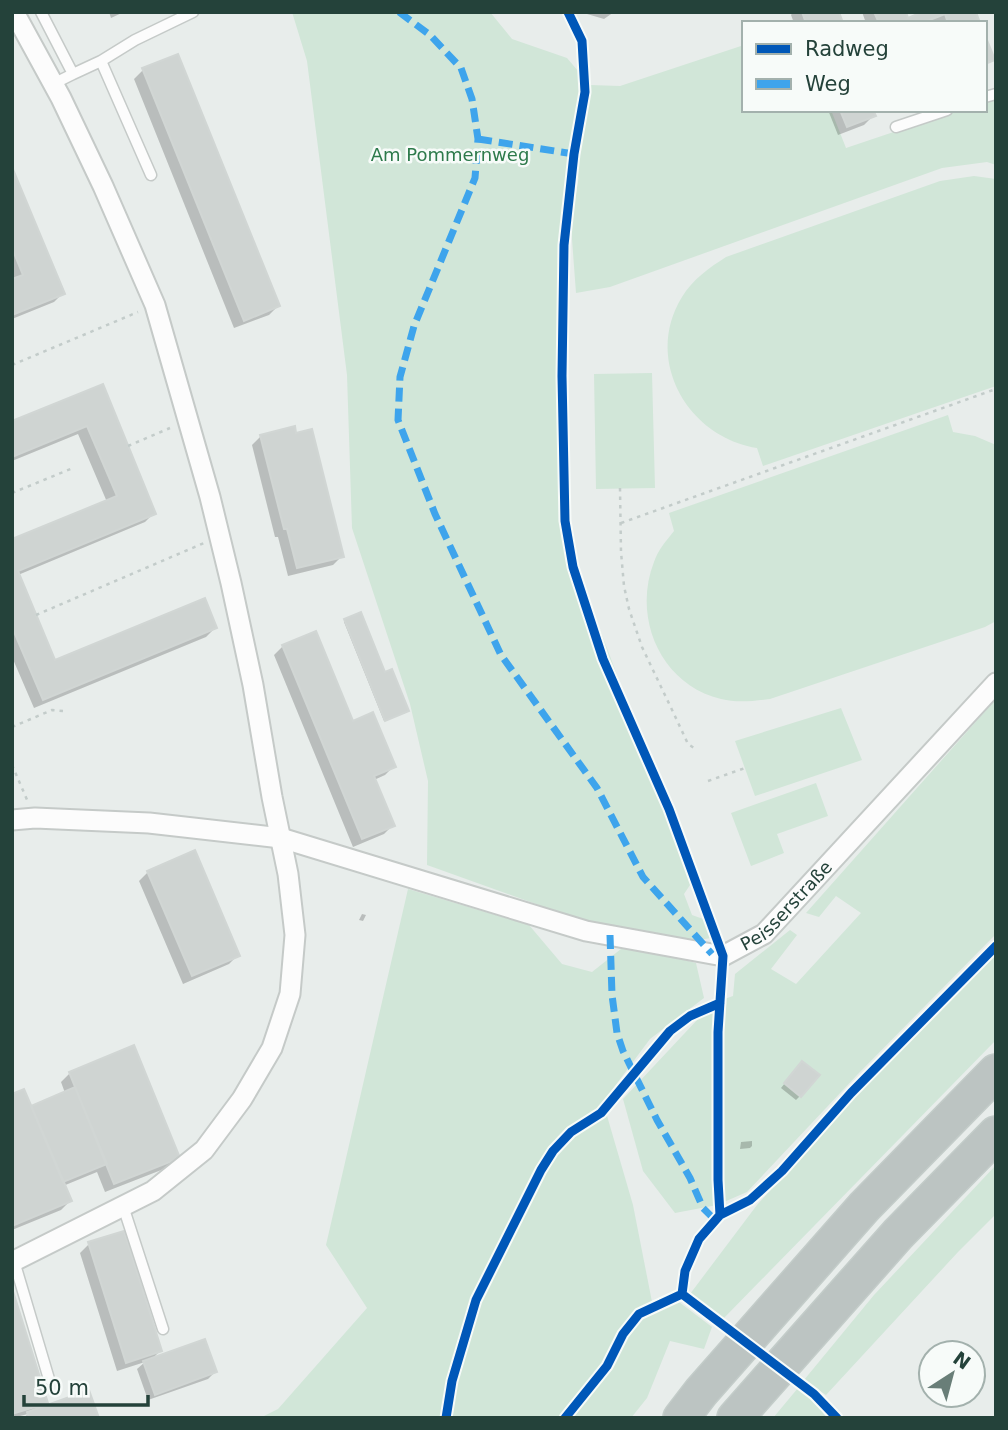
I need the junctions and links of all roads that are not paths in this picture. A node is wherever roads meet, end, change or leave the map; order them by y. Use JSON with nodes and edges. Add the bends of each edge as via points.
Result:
{"nodes":[{"id":1,"x":14,"y":12,"type":"edge"},
{"id":2,"x":41,"y":12,"type":"edge"},
{"id":3,"x":193,"y":12,"type":"edge"},
{"id":4,"x":101,"y":61,"type":"junction"},
{"id":5,"x":73,"y":74,"type":"junction"},
{"id":6,"x":53,"y":84,"type":"junction"},
{"id":7,"x":941,"y":112,"type":"edge"},
{"id":8,"x":896,"y":127,"type":"dead end"},
{"id":9,"x":151,"y":175,"type":"dead end"},
{"id":10,"x":996,"y":683,"type":"edge"},
{"id":11,"x":12,"y":820,"type":"edge"},
{"id":12,"x":281,"y":838,"type":"junction"},
{"id":13,"x":996,"y":1072,"type":"edge"},
{"id":14,"x":996,"y":1134,"type":"edge"},
{"id":15,"x":123,"y":1206,"type":"junction"},
{"id":16,"x":13,"y":1261,"type":"edge"},
{"id":17,"x":163,"y":1329,"type":"dead end"},
{"id":18,"x":49,"y":1379,"type":"dead end"},
{"id":19,"x":681,"y":1418,"type":"edge"},
{"id":20,"x":735,"y":1418,"type":"edge"}],
"edges":[{"from":1,"to":6,"type":"street"},
{"from":2,"to":5,"type":"lane"},
{"from":3,"to":4,"type":"lane"},
{"from":4,"to":5,"type":"lane"},
{"from":4,"to":9,"type":"lane"},
{"from":5,"to":6,"type":"lane"},
{"from":6,"to":12,"type":"street","via":[[155,305],[220,537]]},
{"from":7,"to":8,"type":"lane"},
{"from":10,"to":12,"type":"street","name":"Peisserstraße","via":[[764,934],[723,956],[586,931]]},
{"from":11,"to":12,"type":"street","name":"Peisserstraße","via":[[149,824]]},
{"from":12,"to":15,"type":"street","via":[[295,935],[290,994],[272,1048],[242,1100],[204,1150],[153,1191]]},
{"from":13,"to":19,"type":"highway","via":[[864,1208]]},
{"from":14,"to":20,"type":"highway","via":[[898,1234]]},
{"from":15,"to":16,"type":"street"},
{"from":15,"to":17,"type":"lane"},
{"from":16,"to":18,"type":"lane"}]}
